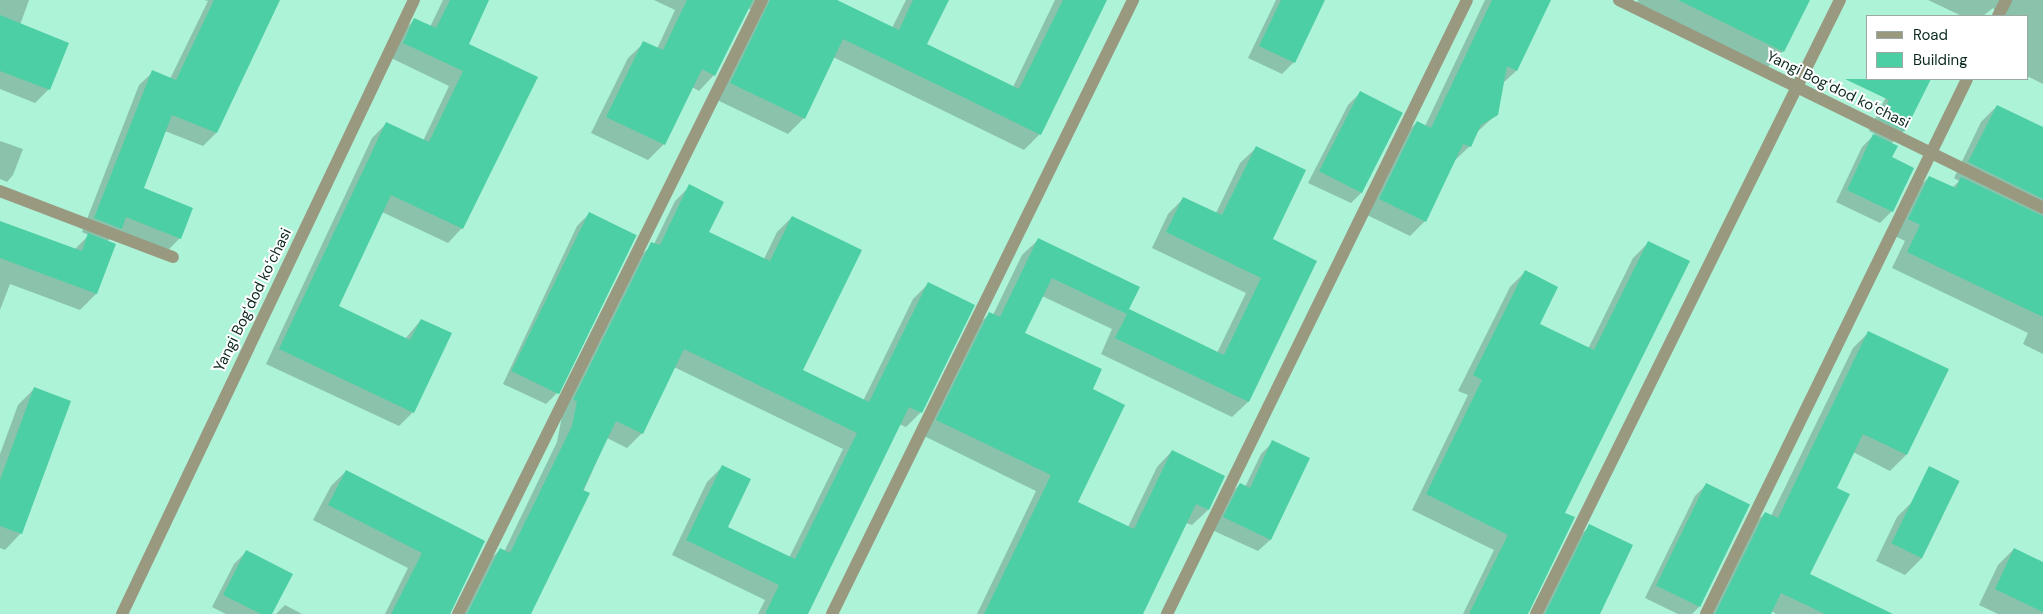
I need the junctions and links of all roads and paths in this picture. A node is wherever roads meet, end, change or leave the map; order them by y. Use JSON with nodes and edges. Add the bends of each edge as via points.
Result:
{"nodes":[{"id":1,"x":414,"y":0,"type":"edge"},
{"id":2,"x":762,"y":0,"type":"edge"},
{"id":3,"x":1133,"y":0,"type":"edge"},
{"id":4,"x":1467,"y":0,"type":"edge"},
{"id":5,"x":1618,"y":0,"type":"edge"},
{"id":6,"x":1840,"y":0,"type":"edge"},
{"id":7,"x":2006,"y":0,"type":"edge"},
{"id":8,"x":1998,"y":15,"type":"edge"},
{"id":9,"x":1966,"y":80,"type":"edge"},
{"id":10,"x":1797,"y":88,"type":"junction"},
{"id":11,"x":1930,"y":153,"type":"junction"},
{"id":12,"x":0,"y":191,"type":"edge"},
{"id":13,"x":2043,"y":208,"type":"edge"},
{"id":14,"x":173,"y":257,"type":"dead end"},
{"id":15,"x":122,"y":614,"type":"edge"},
{"id":16,"x":458,"y":614,"type":"edge"},
{"id":17,"x":832,"y":614,"type":"edge"},
{"id":18,"x":1167,"y":614,"type":"edge"},
{"id":19,"x":1536,"y":614,"type":"edge"},
{"id":20,"x":1706,"y":614,"type":"edge"}],
"edges":[{"from":1,"to":15,"type":"street","name":"Yangi Bogʻdod koʻchasi"},
{"from":2,"to":16,"type":"street"},
{"from":3,"to":17,"type":"street"},
{"from":4,"to":18,"type":"street"},
{"from":5,"to":10,"type":"street","name":"Yangi Bogʻdod koʻchasi"},
{"from":6,"to":10,"type":"street"},
{"from":7,"to":8,"type":"street"},
{"from":9,"to":11,"type":"street"},
{"from":10,"to":11,"type":"street","name":"Yangi Bogʻdod koʻchasi"},
{"from":10,"to":19,"type":"street"},
{"from":11,"to":13,"type":"street","name":"Yangi Bogʻdod koʻchasi"},
{"from":11,"to":20,"type":"street"},
{"from":12,"to":14,"type":"street"}]}
